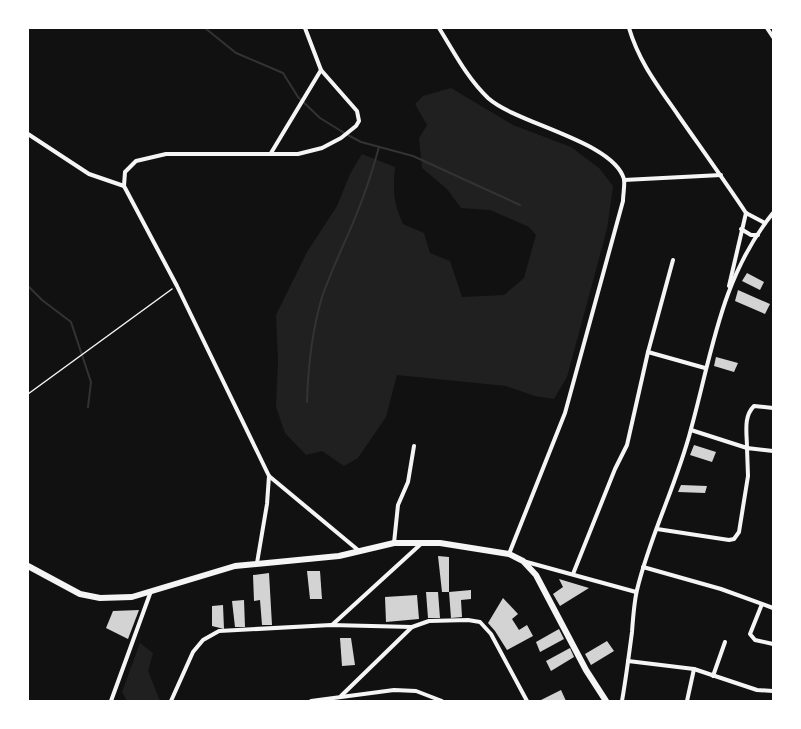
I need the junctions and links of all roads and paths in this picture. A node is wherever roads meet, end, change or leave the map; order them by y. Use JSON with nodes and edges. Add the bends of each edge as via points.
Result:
{"nodes":[{"id":1,"x":305,"y":28,"type":"edge"},
{"id":2,"x":439,"y":28,"type":"edge"},
{"id":3,"x":629,"y":28,"type":"edge"},
{"id":4,"x":766,"y":28,"type":"edge"},
{"id":5,"x":773,"y":37,"type":"edge"},
{"id":6,"x":321,"y":70,"type":"junction"},
{"id":7,"x":28,"y":134,"type":"edge"},
{"id":8,"x":271,"y":153,"type":"junction"},
{"id":9,"x":721,"y":175,"type":"junction"},
{"id":10,"x":624,"y":180,"type":"junction"},
{"id":11,"x":124,"y":186,"type":"junction"},
{"id":12,"x":746,"y":213,"type":"junction"},
{"id":13,"x":773,"y":213,"type":"edge"},
{"id":14,"x":765,"y":223,"type":"junction"},
{"id":15,"x":741,"y":229,"type":"junction"},
{"id":16,"x":758,"y":235,"type":"junction"},
{"id":17,"x":673,"y":260,"type":"dead end"},
{"id":18,"x":177,"y":286,"type":"junction"},
{"id":19,"x":728,"y":292,"type":"junction"},
{"id":20,"x":648,"y":352,"type":"junction"},
{"id":21,"x":705,"y":368,"type":"junction"},
{"id":22,"x":28,"y":394,"type":"edge"},
{"id":23,"x":773,"y":408,"type":"edge"},
{"id":24,"x":691,"y":430,"type":"junction"},
{"id":25,"x":414,"y":446,"type":"dead end"},
{"id":26,"x":747,"y":448,"type":"junction"},
{"id":27,"x":773,"y":451,"type":"edge"},
{"id":28,"x":269,"y":476,"type":"junction"},
{"id":29,"x":657,"y":529,"type":"junction"},
{"id":30,"x":394,"y":543,"type":"junction"},
{"id":31,"x":422,"y":543,"type":"junction"},
{"id":32,"x":358,"y":550,"type":"junction"},
{"id":33,"x":509,"y":554,"type":"junction"},
{"id":34,"x":523,"y":561,"type":"junction"},
{"id":35,"x":257,"y":563,"type":"junction"},
{"id":36,"x":28,"y":566,"type":"edge"},
{"id":37,"x":643,"y":567,"type":"junction"},
{"id":38,"x":573,"y":574,"type":"junction"},
{"id":39,"x":151,"y":591,"type":"junction"},
{"id":40,"x":636,"y":592,"type":"junction"},
{"id":41,"x":762,"y":604,"type":"junction"},
{"id":42,"x":773,"y":608,"type":"edge"},
{"id":43,"x":332,"y":626,"type":"junction"},
{"id":44,"x":412,"y":627,"type":"junction"},
{"id":45,"x":725,"y":642,"type":"dead end"},
{"id":46,"x":773,"y":644,"type":"edge"},
{"id":47,"x":628,"y":661,"type":"junction"},
{"id":48,"x":694,"y":669,"type":"junction"},
{"id":49,"x":713,"y":676,"type":"junction"},
{"id":50,"x":773,"y":691,"type":"edge"},
{"id":51,"x":340,"y":697,"type":"junction"},
{"id":52,"x":111,"y":701,"type":"edge"},
{"id":53,"x":171,"y":701,"type":"edge"},
{"id":54,"x":311,"y":701,"type":"edge"},
{"id":55,"x":442,"y":701,"type":"edge"},
{"id":56,"x":527,"y":701,"type":"edge"},
{"id":57,"x":606,"y":701,"type":"edge"},
{"id":58,"x":622,"y":701,"type":"edge"},
{"id":59,"x":687,"y":701,"type":"edge"}],
"edges":[{"from":1,"to":6,"type":"street"},
{"from":2,"to":10,"type":"street","via":[[470,78],[489,98],[522,118],[596,150],[607,158]]},
{"from":3,"to":9,"type":"street","via":[[646,70]]},
{"from":4,"to":5,"type":"street"},
{"from":6,"to":8,"type":"street"},
{"from":6,"to":8,"type":"street","via":[[358,111],[359,121],[356,126],[322,148],[298,154]]},
{"from":7,"to":11,"type":"street","via":[[89,174]]},
{"from":8,"to":11,"type":"street","via":[[166,154],[136,161],[125,172]]},
{"from":9,"to":10,"type":"street"},
{"from":9,"to":12,"type":"street"},
{"from":10,"to":33,"type":"street","via":[[623,201],[568,402]]},
{"from":11,"to":18,"type":"street"},
{"from":12,"to":14,"type":"street"},
{"from":12,"to":15,"type":"street"},
{"from":13,"to":14,"type":"street"},
{"from":14,"to":16,"type":"street"},
{"from":15,"to":16,"type":"street","via":[[751,235]]},
{"from":15,"to":19,"type":"street"},
{"from":16,"to":19,"type":"street"},
{"from":17,"to":20,"type":"street"},
{"from":18,"to":22,"type":"path"},
{"from":18,"to":28,"type":"street"},
{"from":19,"to":21,"type":"street"},
{"from":20,"to":21,"type":"street"},
{"from":20,"to":38,"type":"street","via":[[627,445]]},
{"from":21,"to":24,"type":"street"},
{"from":23,"to":26,"type":"street","via":[[754,406],[749,411]]},
{"from":24,"to":26,"type":"street"},
{"from":24,"to":29,"type":"street"},
{"from":25,"to":30,"type":"street","via":[[408,482],[398,505]]},
{"from":26,"to":27,"type":"street"},
{"from":26,"to":29,"type":"street","via":[[748,476],[738,532],[734,539]]},
{"from":28,"to":32,"type":"street"},
{"from":28,"to":35,"type":"street"},
{"from":29,"to":37,"type":"street"},
{"from":30,"to":31,"type":"main road"},
{"from":30,"to":32,"type":"main road"},
{"from":31,"to":33,"type":"main road","via":[[458,545]]},
{"from":31,"to":43,"type":"street"},
{"from":32,"to":35,"type":"main road","via":[[339,556]]},
{"from":33,"to":34,"type":"main road"},
{"from":34,"to":38,"type":"street"},
{"from":34,"to":57,"type":"main road","via":[[536,576],[586,670]]},
{"from":35,"to":39,"type":"main road","via":[[235,566]]},
{"from":36,"to":39,"type":"main road","via":[[80,594],[100,598],[124,597]]},
{"from":37,"to":40,"type":"street"},
{"from":37,"to":41,"type":"street"},
{"from":38,"to":40,"type":"street"},
{"from":39,"to":52,"type":"street"},
{"from":40,"to":47,"type":"street"},
{"from":41,"to":42,"type":"street"},
{"from":41,"to":46,"type":"street","via":[[750,634],[755,640]]},
{"from":43,"to":44,"type":"street"},
{"from":43,"to":53,"type":"street","via":[[219,631],[203,640],[193,652]]},
{"from":44,"to":51,"type":"street"},
{"from":44,"to":56,"type":"street","via":[[429,621],[480,622],[492,634]]},
{"from":45,"to":49,"type":"street"},
{"from":47,"to":48,"type":"street"},
{"from":47,"to":58,"type":"street"},
{"from":48,"to":49,"type":"street"},
{"from":48,"to":59,"type":"street"},
{"from":49,"to":50,"type":"street","via":[[757,690]]},
{"from":51,"to":54,"type":"street"},
{"from":51,"to":55,"type":"street","via":[[394,690],[416,690]]}]}
